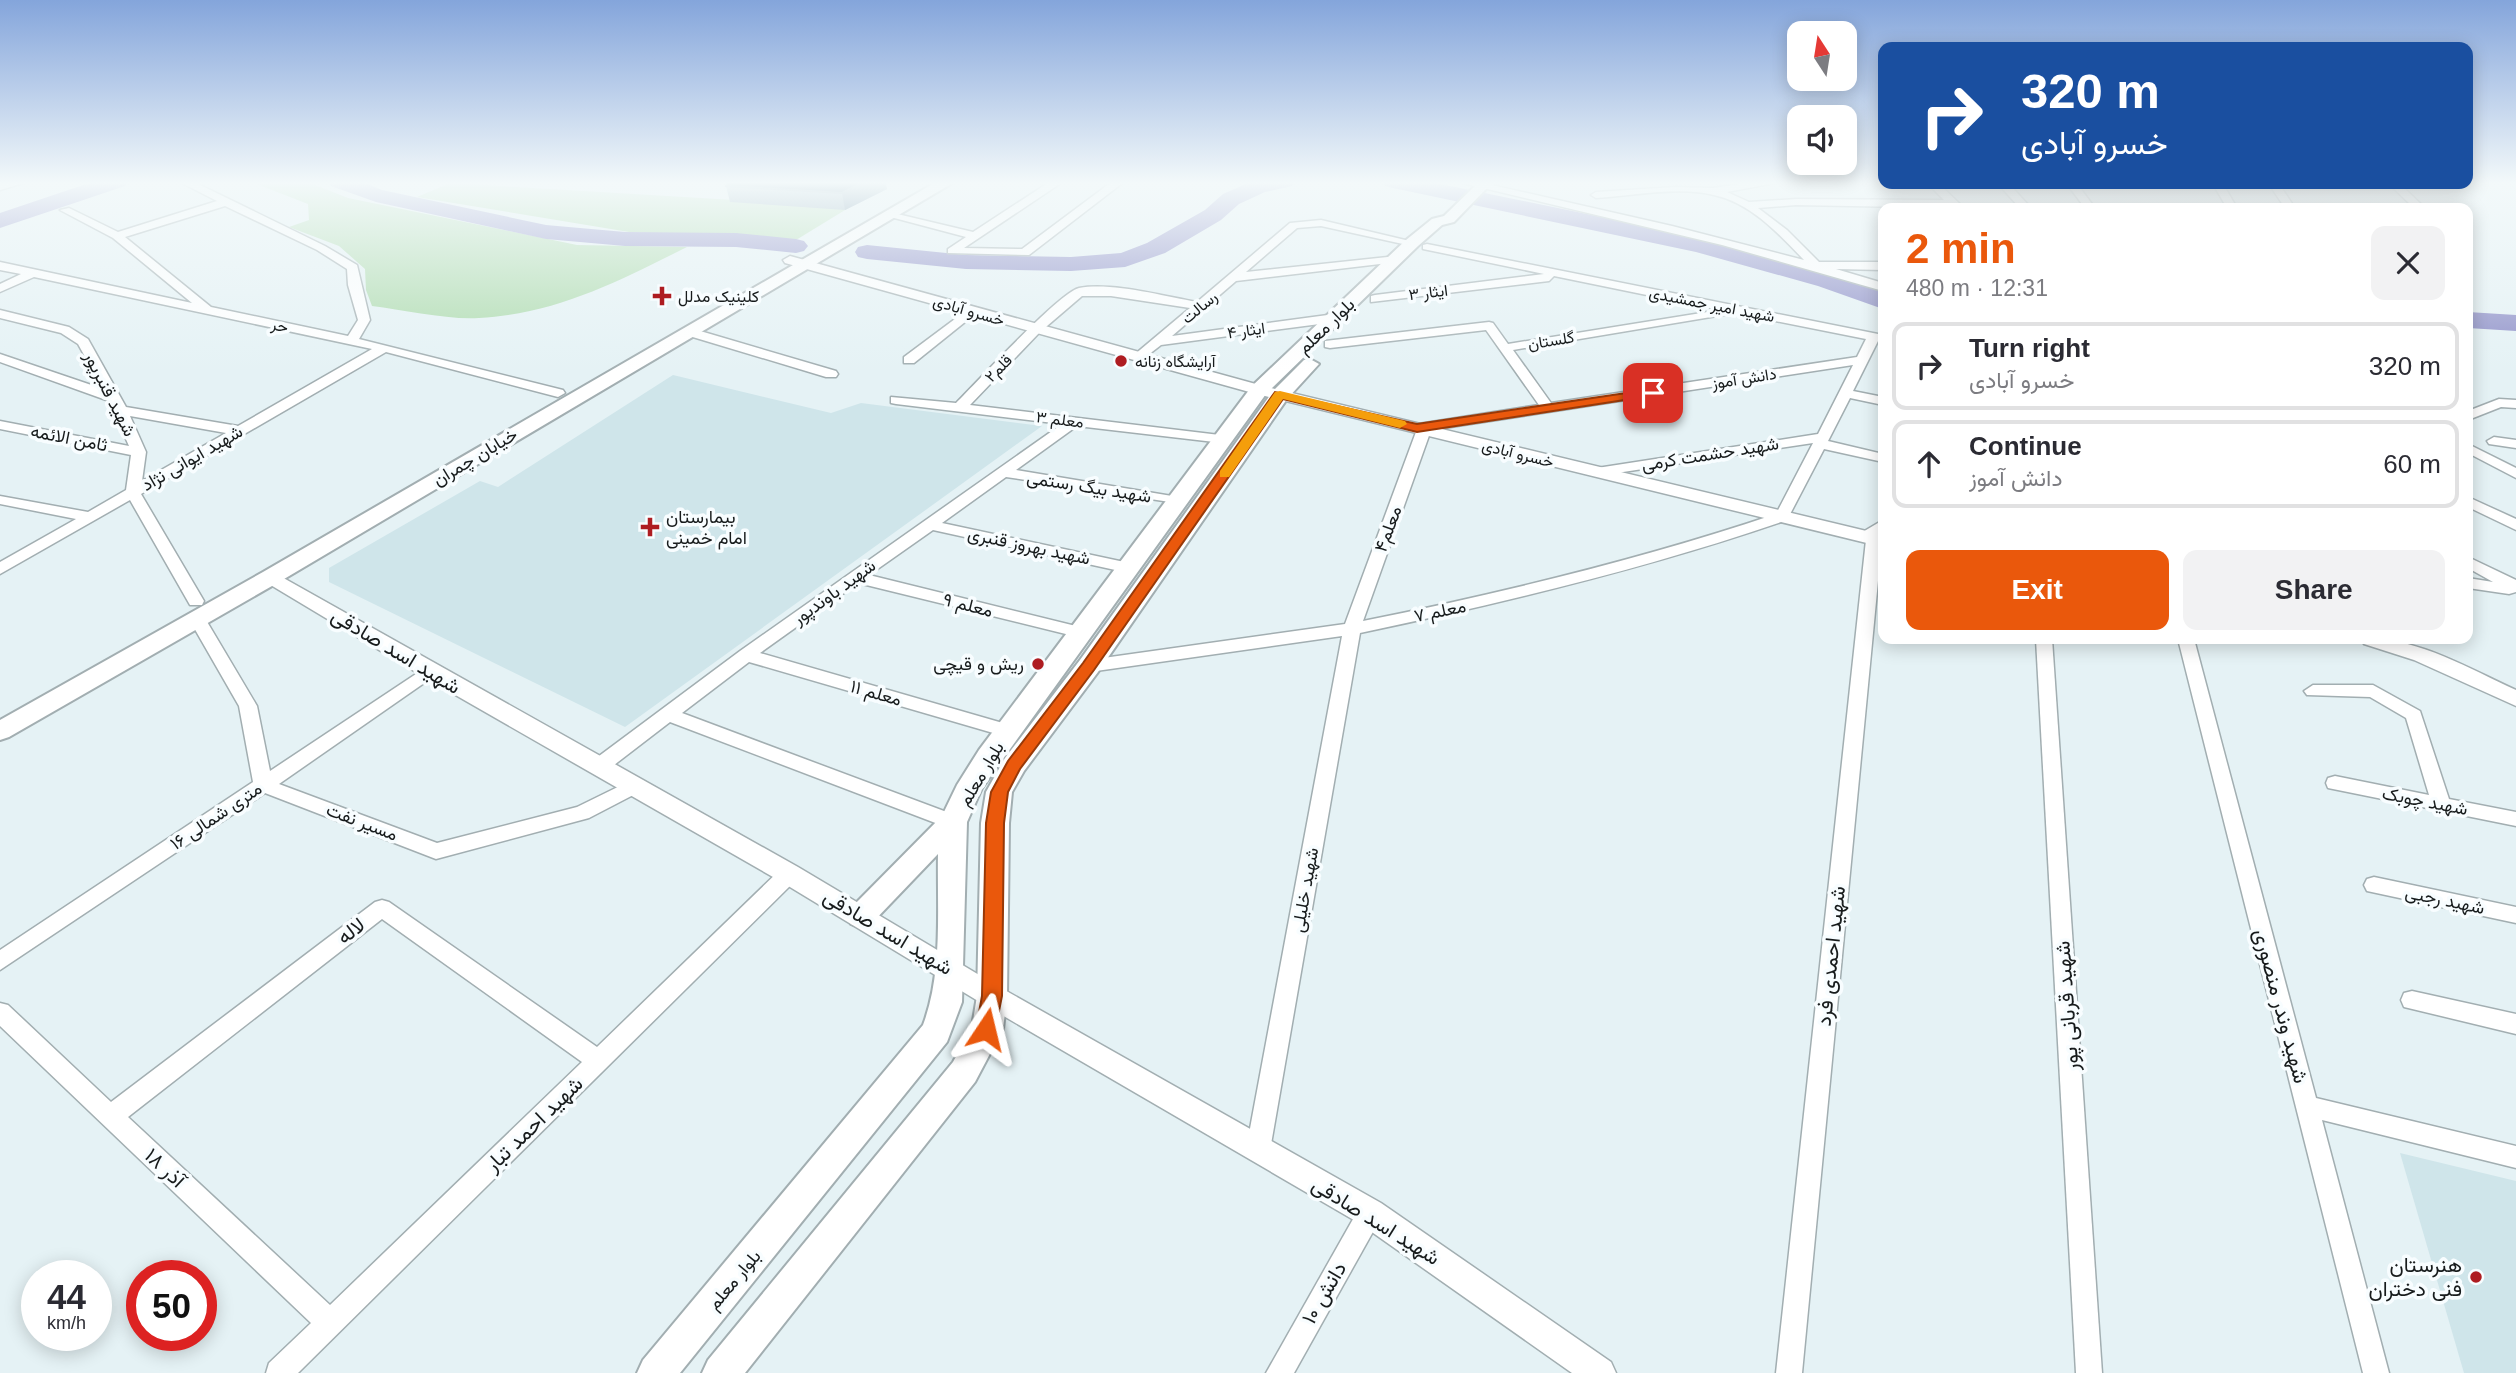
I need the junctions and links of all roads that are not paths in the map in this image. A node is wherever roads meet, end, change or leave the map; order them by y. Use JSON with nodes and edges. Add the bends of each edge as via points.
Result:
{"nodes":[{"id":1,"x":128,"y":245,"type":"edge"},
{"id":2,"x":315,"y":245,"type":"edge"},
{"id":3,"x":824,"y":245,"type":"edge"},
{"id":4,"x":830,"y":245,"type":"edge"},
{"id":5,"x":961,"y":245,"type":"edge"},
{"id":6,"x":1035,"y":245,"type":"edge"},
{"id":7,"x":1271,"y":245,"type":"edge"},
{"id":8,"x":1398,"y":245,"type":"edge"},
{"id":9,"x":1419,"y":245,"type":"edge"},
{"id":10,"x":1736,"y":245,"type":"edge"},
{"id":11,"x":1797,"y":245,"type":"edge"},
{"id":12,"x":1412,"y":249,"type":"junction"},
{"id":13,"x":797,"y":262,"type":"junction"},
{"id":14,"x":1816,"y":265,"type":"junction"},
{"id":15,"x":0,"y":266,"type":"edge"},
{"id":16,"x":1878,"y":266,"type":"edge"},
{"id":17,"x":33,"y":273,"type":"junction"},
{"id":18,"x":1565,"y":275,"type":"junction"},
{"id":19,"x":1236,"y":276,"type":"junction"},
{"id":20,"x":1878,"y":285,"type":"edge"},
{"id":21,"x":0,"y":288,"type":"edge"},
{"id":22,"x":1375,"y":299,"type":"junction"},
{"id":23,"x":1200,"y":306,"type":"junction"},
{"id":24,"x":206,"y":310,"type":"junction"},
{"id":25,"x":1740,"y":310,"type":"junction"},
{"id":26,"x":971,"y":311,"type":"junction"},
{"id":27,"x":0,"y":314,"type":"edge"},
{"id":28,"x":1335,"y":318,"type":"junction"},
{"id":29,"x":1036,"y":329,"type":"junction"},
{"id":30,"x":690,"y":332,"type":"junction"},
{"id":31,"x":351,"y":341,"type":"junction"},
{"id":32,"x":1158,"y":342,"type":"junction"},
{"id":33,"x":1330,"y":344,"type":"junction"},
{"id":34,"x":384,"y":348,"type":"junction"},
{"id":35,"x":1504,"y":348,"type":"junction"},
{"id":36,"x":0,"y":358,"type":"edge"},
{"id":37,"x":1139,"y":358,"type":"junction"},
{"id":38,"x":909,"y":360,"type":"dead end"},
{"id":39,"x":1863,"y":360,"type":"junction"},
{"id":40,"x":831,"y":374,"type":"dead end"},
{"id":41,"x":558,"y":393,"type":"junction"},
{"id":42,"x":1269,"y":393,"type":"junction"},
{"id":43,"x":1846,"y":393,"type":"junction"},
{"id":44,"x":896,"y":400,"type":"dead end"},
{"id":45,"x":1878,"y":400,"type":"edge"},
{"id":46,"x":118,"y":404,"type":"junction"},
{"id":47,"x":2516,"y":404,"type":"edge"},
{"id":48,"x":960,"y":407,"type":"junction"},
{"id":49,"x":1548,"y":409,"type":"junction"},
{"id":50,"x":2473,"y":414,"type":"edge"},
{"id":51,"x":1075,"y":421,"type":"junction"},
{"id":52,"x":0,"y":425,"type":"edge"},
{"id":53,"x":1421,"y":429,"type":"junction"},
{"id":54,"x":240,"y":430,"type":"junction"},
{"id":55,"x":1223,"y":439,"type":"junction"},
{"id":56,"x":1821,"y":440,"type":"junction"},
{"id":57,"x":2494,"y":441,"type":"dead end"},
{"id":58,"x":2516,"y":444,"type":"edge"},
{"id":59,"x":2473,"y":450,"type":"edge"},
{"id":60,"x":139,"y":452,"type":"junction"},
{"id":61,"x":1878,"y":457,"type":"edge"},
{"id":62,"x":1001,"y":472,"type":"junction"},
{"id":63,"x":1597,"y":472,"type":"junction"},
{"id":64,"x":2516,"y":474,"type":"edge"},
{"id":65,"x":424,"y":479,"type":"junction"},
{"id":66,"x":133,"y":492,"type":"junction"},
{"id":67,"x":1178,"y":501,"type":"junction"},
{"id":68,"x":2,"y":502,"type":"edge"},
{"id":69,"x":2473,"y":504,"type":"edge"},
{"id":70,"x":91,"y":517,"type":"junction"},
{"id":71,"x":1782,"y":517,"type":"junction"},
{"id":72,"x":928,"y":524,"type":"junction"},
{"id":73,"x":2516,"y":526,"type":"edge"},
{"id":74,"x":1876,"y":535,"type":"edge"},
{"id":75,"x":2473,"y":565,"type":"edge"},
{"id":76,"x":1129,"y":568,"type":"junction"},
{"id":77,"x":0,"y":569,"type":"edge"},
{"id":78,"x":271,"y":577,"type":"junction"},
{"id":79,"x":855,"y":577,"type":"junction"},
{"id":80,"x":2473,"y":584,"type":"edge"},
{"id":81,"x":2516,"y":589,"type":"edge"},
{"id":82,"x":197,"y":610,"type":"junction"},
{"id":83,"x":1352,"y":629,"type":"junction"},
{"id":84,"x":1082,"y":633,"type":"junction"},
{"id":85,"x":2044,"y":644,"type":"edge"},
{"id":86,"x":2187,"y":644,"type":"edge"},
{"id":87,"x":2387,"y":644,"type":"edge"},
{"id":88,"x":746,"y":655,"type":"junction"},
{"id":89,"x":1088,"y":666,"type":"junction"},
{"id":90,"x":431,"y":672,"type":"junction"},
{"id":91,"x":2313,"y":691,"type":"dead end"},
{"id":92,"x":2516,"y":699,"type":"edge"},
{"id":93,"x":0,"y":711,"type":"edge"},
{"id":94,"x":668,"y":714,"type":"junction"},
{"id":95,"x":0,"y":731,"type":"edge"},
{"id":96,"x":1007,"y":732,"type":"junction"},
{"id":97,"x":598,"y":767,"type":"junction"},
{"id":98,"x":2335,"y":783,"type":"dead end"},
{"id":99,"x":263,"y":785,"type":"junction"},
{"id":100,"x":632,"y":787,"type":"junction"},
{"id":101,"x":2441,"y":804,"type":"junction"},
{"id":102,"x":2516,"y":818,"type":"edge"},
{"id":103,"x":953,"y":822,"type":"junction"},
{"id":104,"x":789,"y":874,"type":"junction"},
{"id":105,"x":2374,"y":885,"type":"dead end"},
{"id":106,"x":2516,"y":915,"type":"edge"},
{"id":107,"x":861,"y":916,"type":"junction"},
{"id":108,"x":0,"y":961,"type":"edge"},
{"id":109,"x":950,"y":969,"type":"junction"},
{"id":110,"x":992,"y":996,"type":"junction"},
{"id":111,"x":2412,"y":1000,"type":"dead end"},
{"id":112,"x":0,"y":1012,"type":"edge"},
{"id":113,"x":2516,"y":1024,"type":"edge"},
{"id":114,"x":599,"y":1061,"type":"junction"},
{"id":115,"x":2307,"y":1106,"type":"junction"},
{"id":116,"x":111,"y":1116,"type":"junction"},
{"id":117,"x":1258,"y":1150,"type":"junction"},
{"id":118,"x":2516,"y":1157,"type":"edge"},
{"id":119,"x":1370,"y":1213,"type":"junction"},
{"id":120,"x":330,"y":1323,"type":"junction"},
{"id":121,"x":279,"y":1373,"type":"edge"},
{"id":122,"x":656,"y":1373,"type":"edge"},
{"id":123,"x":721,"y":1373,"type":"edge"},
{"id":124,"x":1279,"y":1373,"type":"edge"},
{"id":125,"x":1600,"y":1373,"type":"edge"},
{"id":126,"x":1789,"y":1373,"type":"edge"},
{"id":127,"x":2090,"y":1373,"type":"edge"},
{"id":128,"x":2376,"y":1373,"type":"edge"}],
"edges":[{"from":1,"to":24,"type":"street"},
{"from":2,"to":31,"type":"street","via":[[353,267],[364,320]]},
{"from":3,"to":13,"type":"main road","name":"خیابان چمران"},
{"from":4,"to":13,"type":"main road","name":"خیابان چمران"},
{"from":5,"to":6,"type":"street","via":[[952,251],[1025,253]]},
{"from":7,"to":19,"type":"street","name":"رسالت"},
{"from":8,"to":12,"type":"street","name":"رسالت"},
{"from":9,"to":12,"type":"main road","name":"بلوار معلم"},
{"from":10,"to":14,"type":"street"},
{"from":11,"to":14,"type":"street"},
{"from":12,"to":18,"type":"street","name":"شهید امیر جمشیدی"},
{"from":12,"to":19,"type":"street"},
{"from":12,"to":22,"type":"main road","name":"بلوار معلم"},
{"from":12,"to":28,"type":"main road","name":"بلوار معلم"},
{"from":13,"to":26,"type":"street","name":"خسرو آبادی"},
{"from":13,"to":30,"type":"main road","name":"خیابان چمران"},
{"from":13,"to":41,"type":"main road","name":"خیابان چمران"},
{"from":14,"to":16,"type":"street"},
{"from":14,"to":20,"type":"street"},
{"from":15,"to":17,"type":"street","name":"حر"},
{"from":17,"to":21,"type":"street"},
{"from":17,"to":24,"type":"street","name":"حر"},
{"from":18,"to":22,"type":"street","name":"ایثار ۳"},
{"from":18,"to":25,"type":"street","name":"شهید امیر جمشیدی"},
{"from":19,"to":23,"type":"street","name":"رسالت"},
{"from":22,"to":33,"type":"main road","name":"بلوار معلم"},
{"from":23,"to":29,"type":"street","name":"قلم۲","via":[[1111,292],[1079,292]]},
{"from":23,"to":32,"type":"street","name":"رسالت"},
{"from":24,"to":31,"type":"street","name":"حر"},
{"from":25,"to":35,"type":"street","name":"گلستان"},
{"from":25,"to":39,"type":"street","name":"شهید امیر جمشیدی","via":[[1874,337]]},
{"from":26,"to":29,"type":"street","name":"خسرو آبادی"},
{"from":26,"to":38,"type":"street"},
{"from":27,"to":46,"type":"street","name":"شهید قنبرپور","via":[[65,330],[83,342]]},
{"from":28,"to":32,"type":"street","name":"ایثار ۴"},
{"from":28,"to":42,"type":"main road","name":"بلوار معلم"},
{"from":29,"to":37,"type":"street","name":"خسرو آبادی"},
{"from":29,"to":48,"type":"street","name":"قلم۲"},
{"from":30,"to":40,"type":"street"},
{"from":30,"to":65,"type":"main road","name":"خیابان چمران"},
{"from":31,"to":34,"type":"street","name":"حر"},
{"from":32,"to":37,"type":"street","name":"رسالت"},
{"from":33,"to":35,"type":"street","name":"گلستان","via":[[1489,327]]},
{"from":33,"to":42,"type":"main road","name":"بلوار معلم"},
{"from":34,"to":41,"type":"street","name":"حر"},
{"from":34,"to":54,"type":"street","name":"شهید ایوانی نژاد"},
{"from":35,"to":49,"type":"street"},
{"from":36,"to":46,"type":"street"},
{"from":37,"to":42,"type":"street","name":"خسرو آبادی"},
{"from":39,"to":43,"type":"street"},
{"from":39,"to":49,"type":"street","name":"دانش آموز"},
{"from":41,"to":65,"type":"main road","name":"خیابان چمران"},
{"from":42,"to":53,"type":"street","name":"خسرو آبادی"},
{"from":42,"to":55,"type":"main road","name":"بلوار معلم"},
{"from":42,"to":89,"type":"main road","name":"بلوار معلم"},
{"from":43,"to":45,"type":"street"},
{"from":43,"to":56,"type":"street"},
{"from":44,"to":48,"type":"street","name":"معلم ۳"},
{"from":46,"to":54,"type":"street"},
{"from":46,"to":60,"type":"street","name":"شهید قنبرپور"},
{"from":47,"to":50,"type":"street","via":[[2499,402]]},
{"from":48,"to":51,"type":"street","name":"معلم ۳"},
{"from":49,"to":53,"type":"street","name":"دانش آموز"},
{"from":51,"to":55,"type":"street","name":"معلم ۳"},
{"from":51,"to":62,"type":"street","name":"شهید باوندپور"},
{"from":52,"to":60,"type":"street","name":"ثامن الائمه"},
{"from":53,"to":63,"type":"street","name":"خسرو آبادی"},
{"from":53,"to":83,"type":"street","name":"معلم۴"},
{"from":54,"to":66,"type":"street","name":"شهید ایوانی نژاد"},
{"from":55,"to":67,"type":"main road","name":"بلوار معلم"},
{"from":56,"to":61,"type":"street"},
{"from":56,"to":63,"type":"street","name":"شهید حشمت کرمی"},
{"from":56,"to":71,"type":"street"},
{"from":57,"to":58,"type":"street"},
{"from":59,"to":64,"type":"street"},
{"from":60,"to":66,"type":"street","name":"شهید قنبرپور"},
{"from":62,"to":67,"type":"street","name":"شهید بیگ رستمی"},
{"from":62,"to":72,"type":"street","name":"شهید باوندپور"},
{"from":63,"to":71,"type":"street","name":"خسرو آبادی"},
{"from":65,"to":78,"type":"main road","name":"خیابان چمران"},
{"from":65,"to":82,"type":"main road","name":"خیابان چمران"},
{"from":66,"to":70,"type":"street","name":"شهید ایوانی نژاد"},
{"from":66,"to":82,"type":"street"},
{"from":67,"to":76,"type":"main road","name":"بلوار معلم"},
{"from":68,"to":70,"type":"street"},
{"from":69,"to":73,"type":"street"},
{"from":70,"to":77,"type":"street","name":"شهید ایوانی نژاد"},
{"from":71,"to":74,"type":"street","name":"خسرو آبادی"},
{"from":71,"to":83,"type":"street","name":"معلم ۷","via":[[1548,585]]},
{"from":72,"to":76,"type":"street","name":"شهید بهروز قنبری"},
{"from":72,"to":79,"type":"street","name":"شهید باوندپور"},
{"from":74,"to":126,"type":"street","name":"شهید احمدی فرد"},
{"from":75,"to":81,"type":"street"},
{"from":76,"to":84,"type":"main road","name":"بلوار معلم"},
{"from":78,"to":82,"type":"main road","name":"خیابان چمران"},
{"from":78,"to":90,"type":"street","name":"شهید اسد صادقی"},
{"from":79,"to":84,"type":"street","name":"معلم ۹"},
{"from":79,"to":88,"type":"street","name":"شهید باوندپور"},
{"from":80,"to":81,"type":"street"},
{"from":82,"to":93,"type":"main road","name":"خیابان چمران"},
{"from":82,"to":95,"type":"main road","name":"خیابان چمران"},
{"from":82,"to":99,"type":"street","via":[[248,706]]},
{"from":83,"to":89,"type":"street","name":"معلم ۷"},
{"from":83,"to":117,"type":"street","name":"شهید خلیلی"},
{"from":84,"to":96,"type":"main road","name":"بلوار معلم"},
{"from":85,"to":127,"type":"street","name":"شهید قربانی پور"},
{"from":86,"to":115,"type":"street","name":"شهید وندر منصوری"},
{"from":87,"to":92,"type":"street"},
{"from":88,"to":94,"type":"street","name":"شهید باوندپور"},
{"from":88,"to":96,"type":"street","name":"معلم ۱۱"},
{"from":89,"to":110,"type":"main road","name":"بلوار معلم","via":[[999,792]]},
{"from":90,"to":97,"type":"street","name":"شهید اسد صادقی"},
{"from":90,"to":99,"type":"street","name":"۱۶ متری شمالی"},
{"from":91,"to":101,"type":"street","via":[[2373,691],[2414,715]]},
{"from":94,"to":97,"type":"street","name":"شهید باوندپور"},
{"from":94,"to":103,"type":"street"},
{"from":96,"to":103,"type":"main road","name":"بلوار معلم","via":[[970,785]]},
{"from":97,"to":100,"type":"street","name":"شهید اسد صادقی"},
{"from":98,"to":101,"type":"street","name":"شهید چوبک"},
{"from":99,"to":100,"type":"street","name":"مسیر نفت","via":[[436,851],[582,813]]},
{"from":99,"to":108,"type":"street","name":"۱۶ متری شمالی"},
{"from":100,"to":104,"type":"street","name":"شهید اسد صادقی"},
{"from":101,"to":102,"type":"street","name":"شهید چوبک"},
{"from":103,"to":107,"type":"main road"},
{"from":103,"to":109,"type":"main road","name":"بلوار معلم"},
{"from":104,"to":107,"type":"street","name":"شهید اسد صادقی"},
{"from":104,"to":114,"type":"street","name":"شهید احمد تبار"},
{"from":105,"to":106,"type":"street","name":"شهید رجبی"},
{"from":107,"to":109,"type":"street","name":"شهید اسد صادقی"},
{"from":109,"to":110,"type":"street","name":"شهید اسد صادقی"},
{"from":109,"to":122,"type":"main road","name":"بلوار معلم","via":[[947,1002],[936,1032]]},
{"from":110,"to":117,"type":"street","name":"شهید اسد صادقی"},
{"from":110,"to":123,"type":"main road","name":"بلوار معلم","via":[[986,1029],[964,1072]]},
{"from":111,"to":113,"type":"street"},
{"from":112,"to":116,"type":"street","name":"۱۸ آذر"},
{"from":114,"to":116,"type":"street","name":"لاله","via":[[382,908]]},
{"from":114,"to":120,"type":"street","name":"شهید احمد تبار"},
{"from":115,"to":118,"type":"street"},
{"from":115,"to":128,"type":"street","name":"شهید وندر منصوری"},
{"from":116,"to":120,"type":"street","name":"۱۸ آذر"},
{"from":117,"to":119,"type":"street","name":"شهید اسد صادقی"},
{"from":119,"to":124,"type":"street","name":"دانش ۱۰"},
{"from":119,"to":125,"type":"street","name":"شهید اسد صادقی"},
{"from":120,"to":121,"type":"street","name":"شهید احمد تبار"}]}
